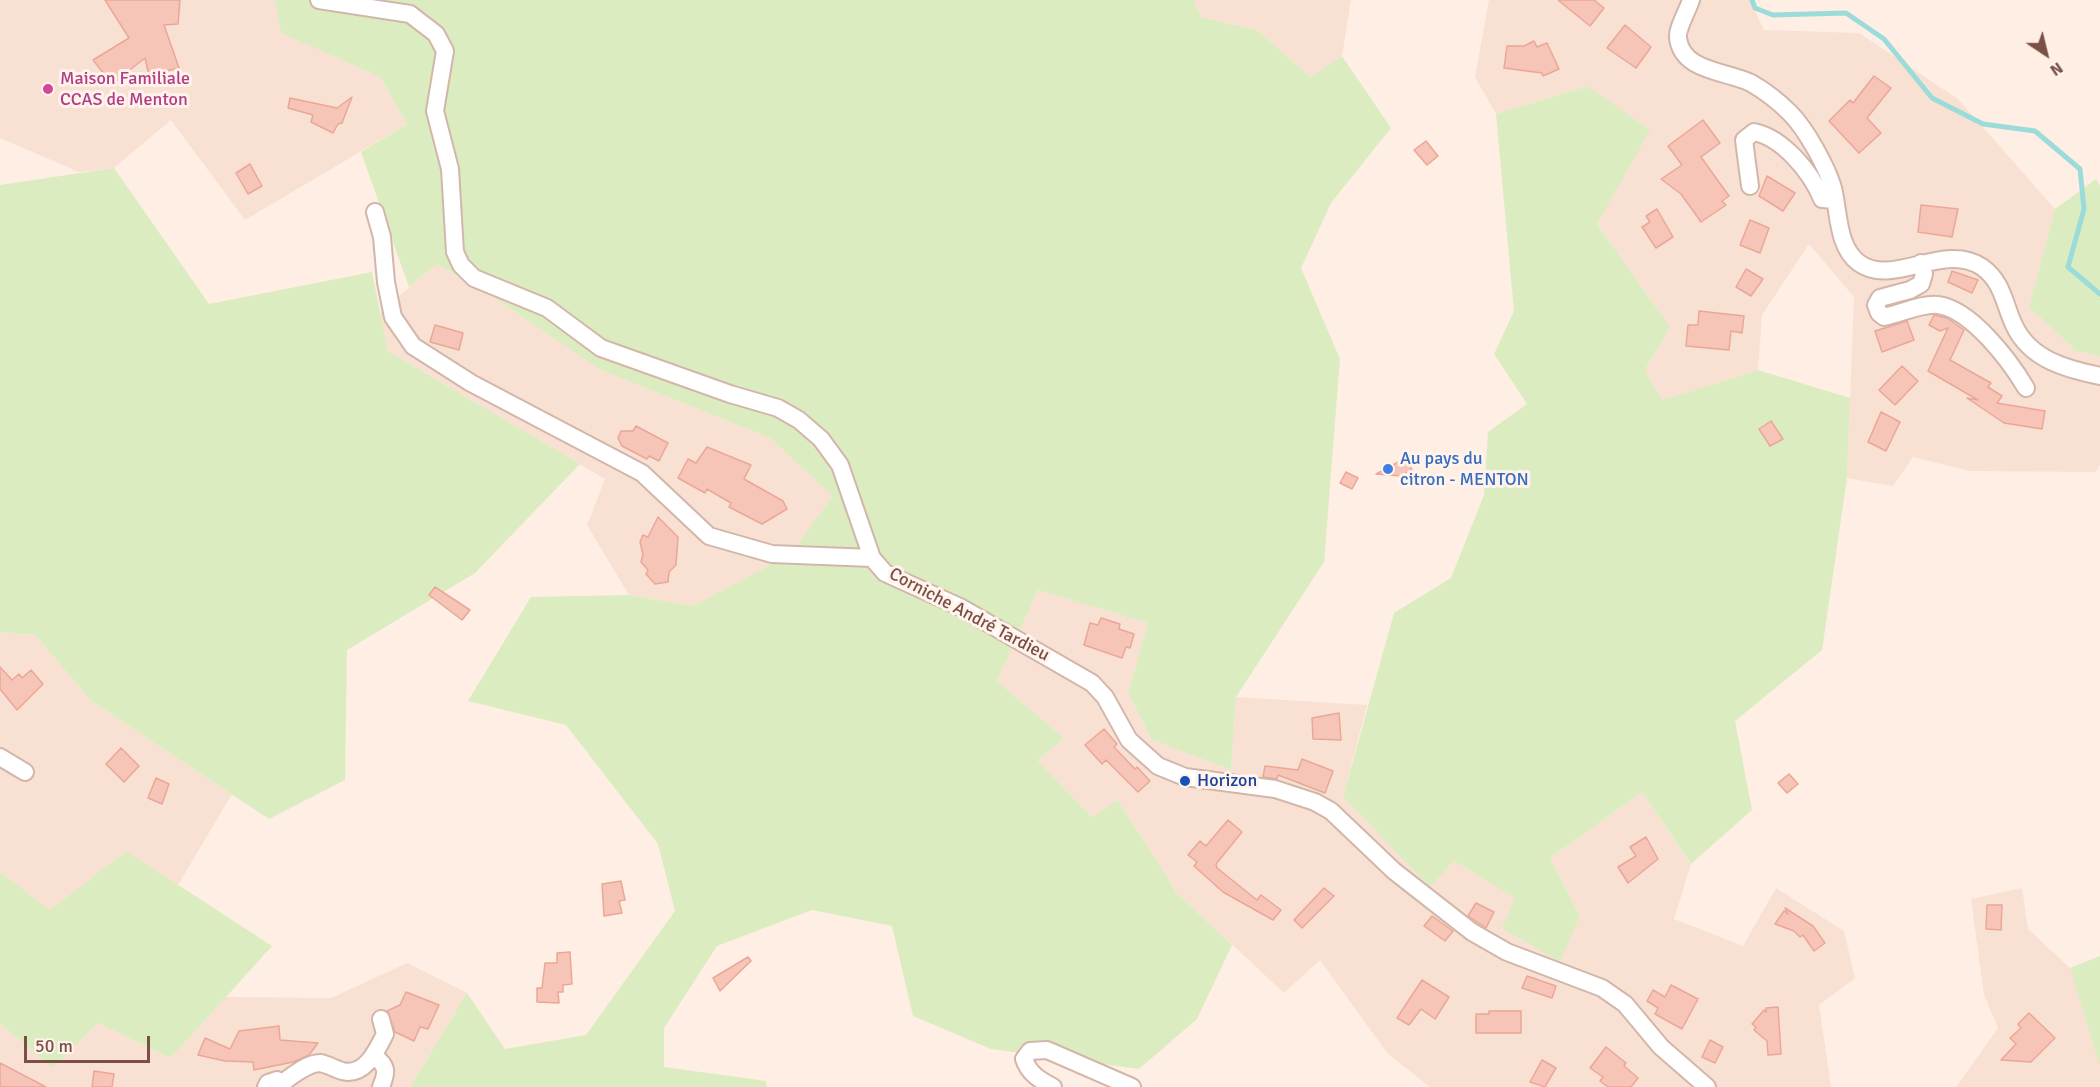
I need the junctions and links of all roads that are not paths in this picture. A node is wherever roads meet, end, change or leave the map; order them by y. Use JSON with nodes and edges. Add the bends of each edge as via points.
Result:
{"nodes":[{"id":1,"x":319,"y":0,"type":"edge"},
{"id":2,"x":1691,"y":0,"type":"edge"},
{"id":3,"x":1750,"y":186,"type":"dead end"},
{"id":4,"x":1835,"y":200,"type":"junction"},
{"id":5,"x":375,"y":212,"type":"dead end"},
{"id":6,"x":1921,"y":263,"type":"junction"},
{"id":7,"x":2100,"y":376,"type":"edge"},
{"id":8,"x":2026,"y":388,"type":"dead end"},
{"id":9,"x":872,"y":558,"type":"junction"},
{"id":10,"x":0,"y":757,"type":"edge"},
{"id":11,"x":25,"y":772,"type":"dead end"},
{"id":12,"x":381,"y":1019,"type":"dead end"},
{"id":13,"x":374,"y":1056,"type":"junction"},
{"id":14,"x":277,"y":1086,"type":"edge"},
{"id":15,"x":381,"y":1087,"type":"edge"},
{"id":16,"x":1053,"y":1087,"type":"edge"},
{"id":17,"x":1132,"y":1087,"type":"edge"},
{"id":18,"x":1707,"y":1087,"type":"edge"}],
"edges":[{"from":1,"to":9,"type":"street","name":"Corniche André Tardieu","via":[[410,14],[436,34],[445,51],[435,111],[450,170],[455,252],[461,265],[474,278],[547,308],[601,348],[778,408],[799,420],[821,439],[840,465]]},
{"from":2,"to":4,"type":"street","via":[[1677,37],[1682,50],[1691,62],[1749,83],[1792,115],[1809,139]]},
{"from":3,"to":4,"type":"street","via":[[1744,140],[1755,132],[1766,134],[1789,153],[1815,182],[1822,199]]},
{"from":4,"to":6,"type":"street","via":[[1843,239],[1860,264],[1883,271]]},
{"from":5,"to":9,"type":"street","via":[[393,318],[413,346],[481,389],[642,473],[709,536],[772,554]]},
{"from":6,"to":7,"type":"street","via":[[1959,259],[1981,266],[1995,280],[2014,326],[2027,344],[2062,368]]},
{"from":6,"to":8,"type":"street","via":[[1921,284],[1880,298],[1876,305],[1879,313],[1884,317],[1935,304],[1967,317],[2018,373]]},
{"from":9,"to":18,"type":"street","name":"Corniche André Tardieu","via":[[885,573],[960,608],[1092,682],[1129,740],[1158,766],[1185,777],[1292,792],[1331,811],[1394,871],[1472,932],[1507,952],[1602,988],[1625,1004],[1661,1047]]},
{"from":10,"to":11,"type":"street"},
{"from":12,"to":13,"type":"street","via":[[385,1034]]},
{"from":13,"to":14,"type":"street","via":[[358,1069],[346,1072],[311,1065]]},
{"from":13,"to":15,"type":"street","via":[[384,1063],[387,1072]]},
{"from":16,"to":17,"type":"street","via":[[1028,1068],[1024,1059],[1030,1051],[1047,1050]]}]}
